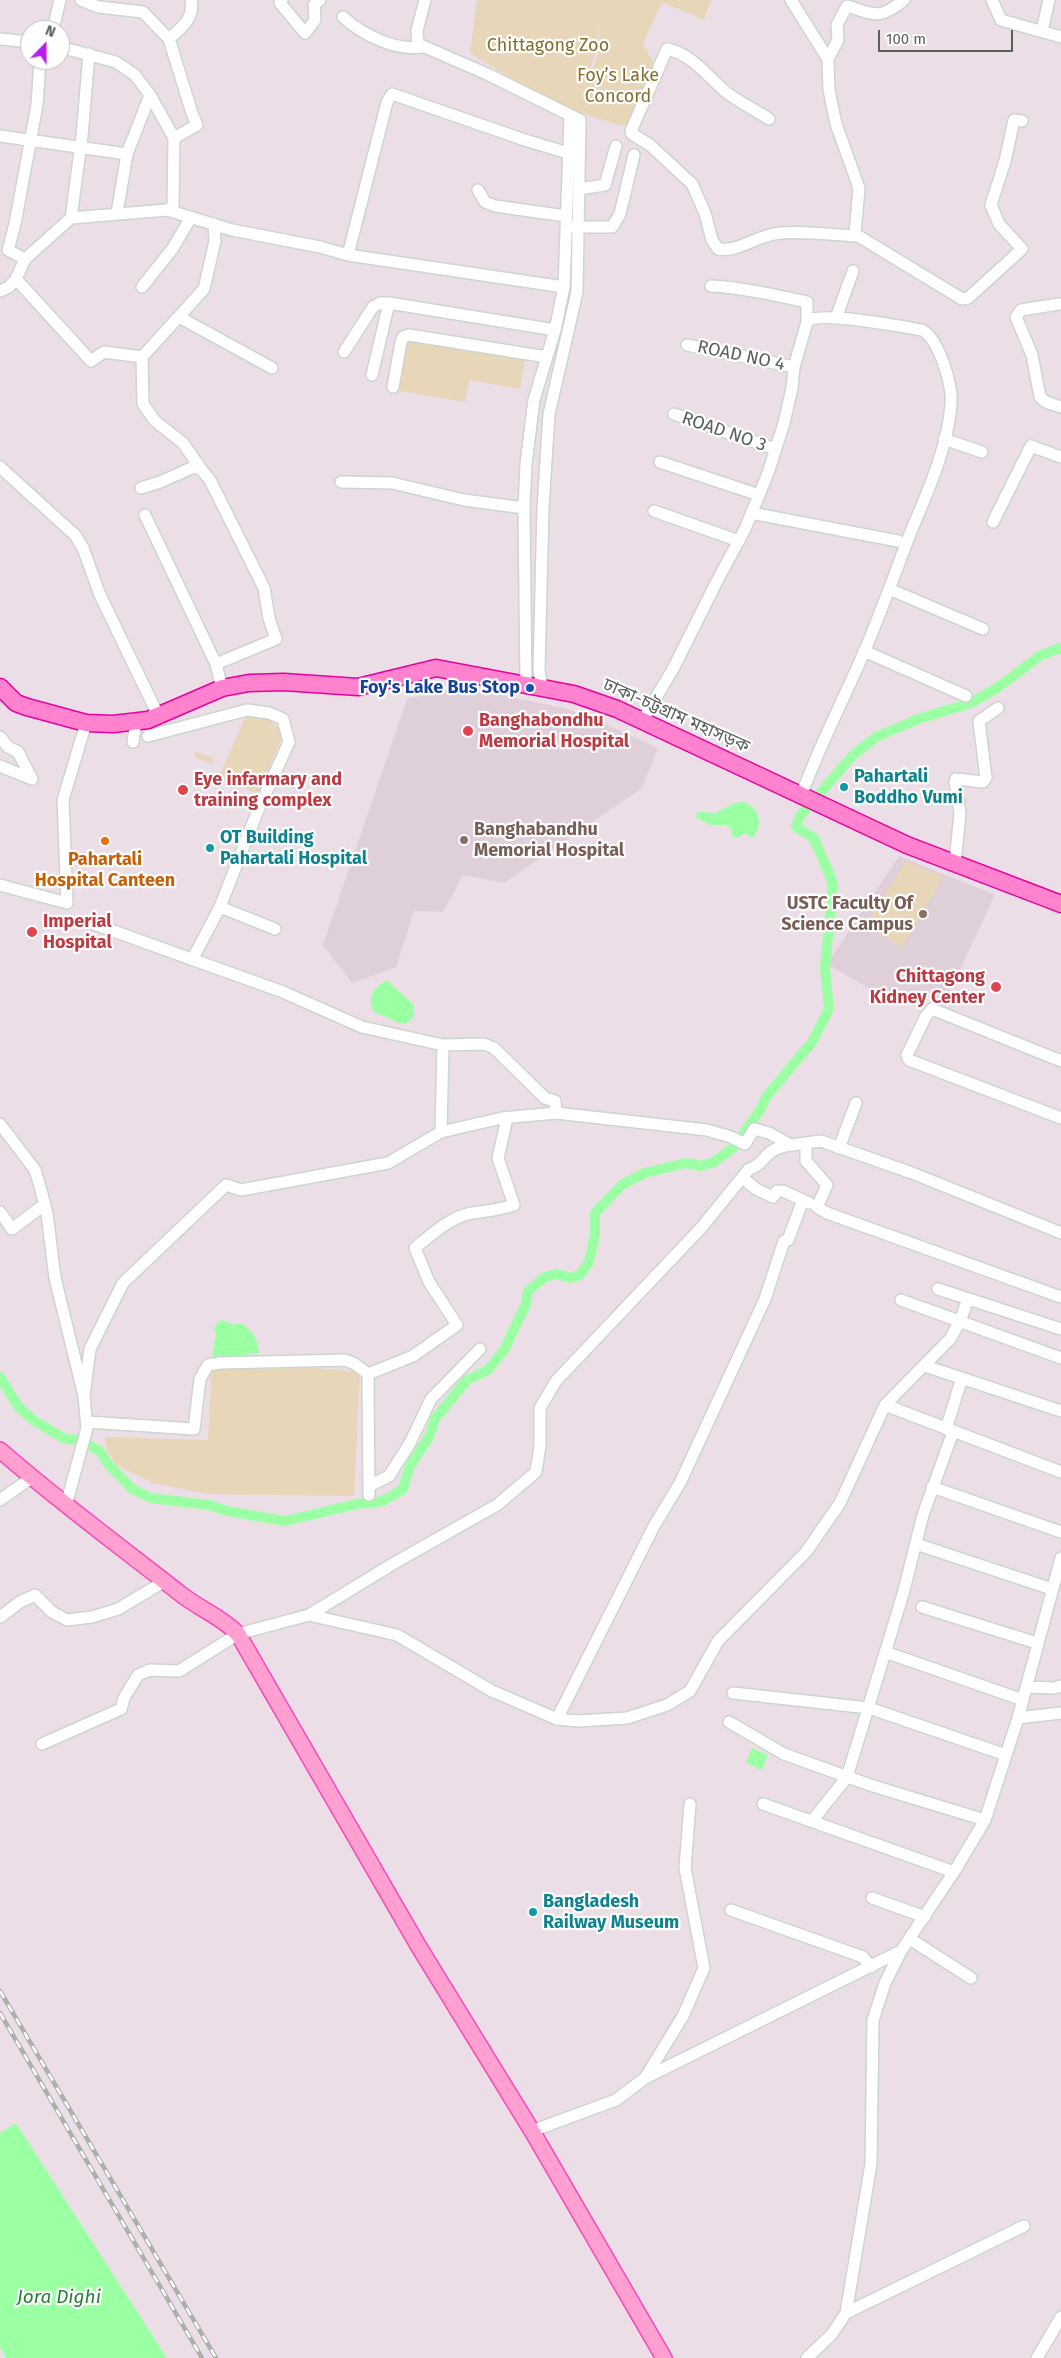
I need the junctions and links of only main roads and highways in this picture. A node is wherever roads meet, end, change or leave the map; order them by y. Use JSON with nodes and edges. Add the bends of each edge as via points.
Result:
{"nodes":[{"id":1,"x":0,"y":687,"type":"edge"},
{"id":2,"x":1061,"y":904,"type":"edge"},
{"id":3,"x":0,"y":1450,"type":"edge"},
{"id":4,"x":664,"y":2358,"type":"edge"}],
"edges":[{"from":1,"to":2,"type":"highway","name":"ঢাকা-চট্টগ্রাম মহাসড়ক","via":[[16,703],[27,707],[86,724],[113,724],[136,722],[158,715],[222,688],[267,681],[358,687],[436,668],[534,685],[594,700],[906,845]]},
{"from":3,"to":4,"type":"main road","via":[[30,1478],[184,1596],[227,1622],[238,1634],[419,1947],[532,2131]]}]}
